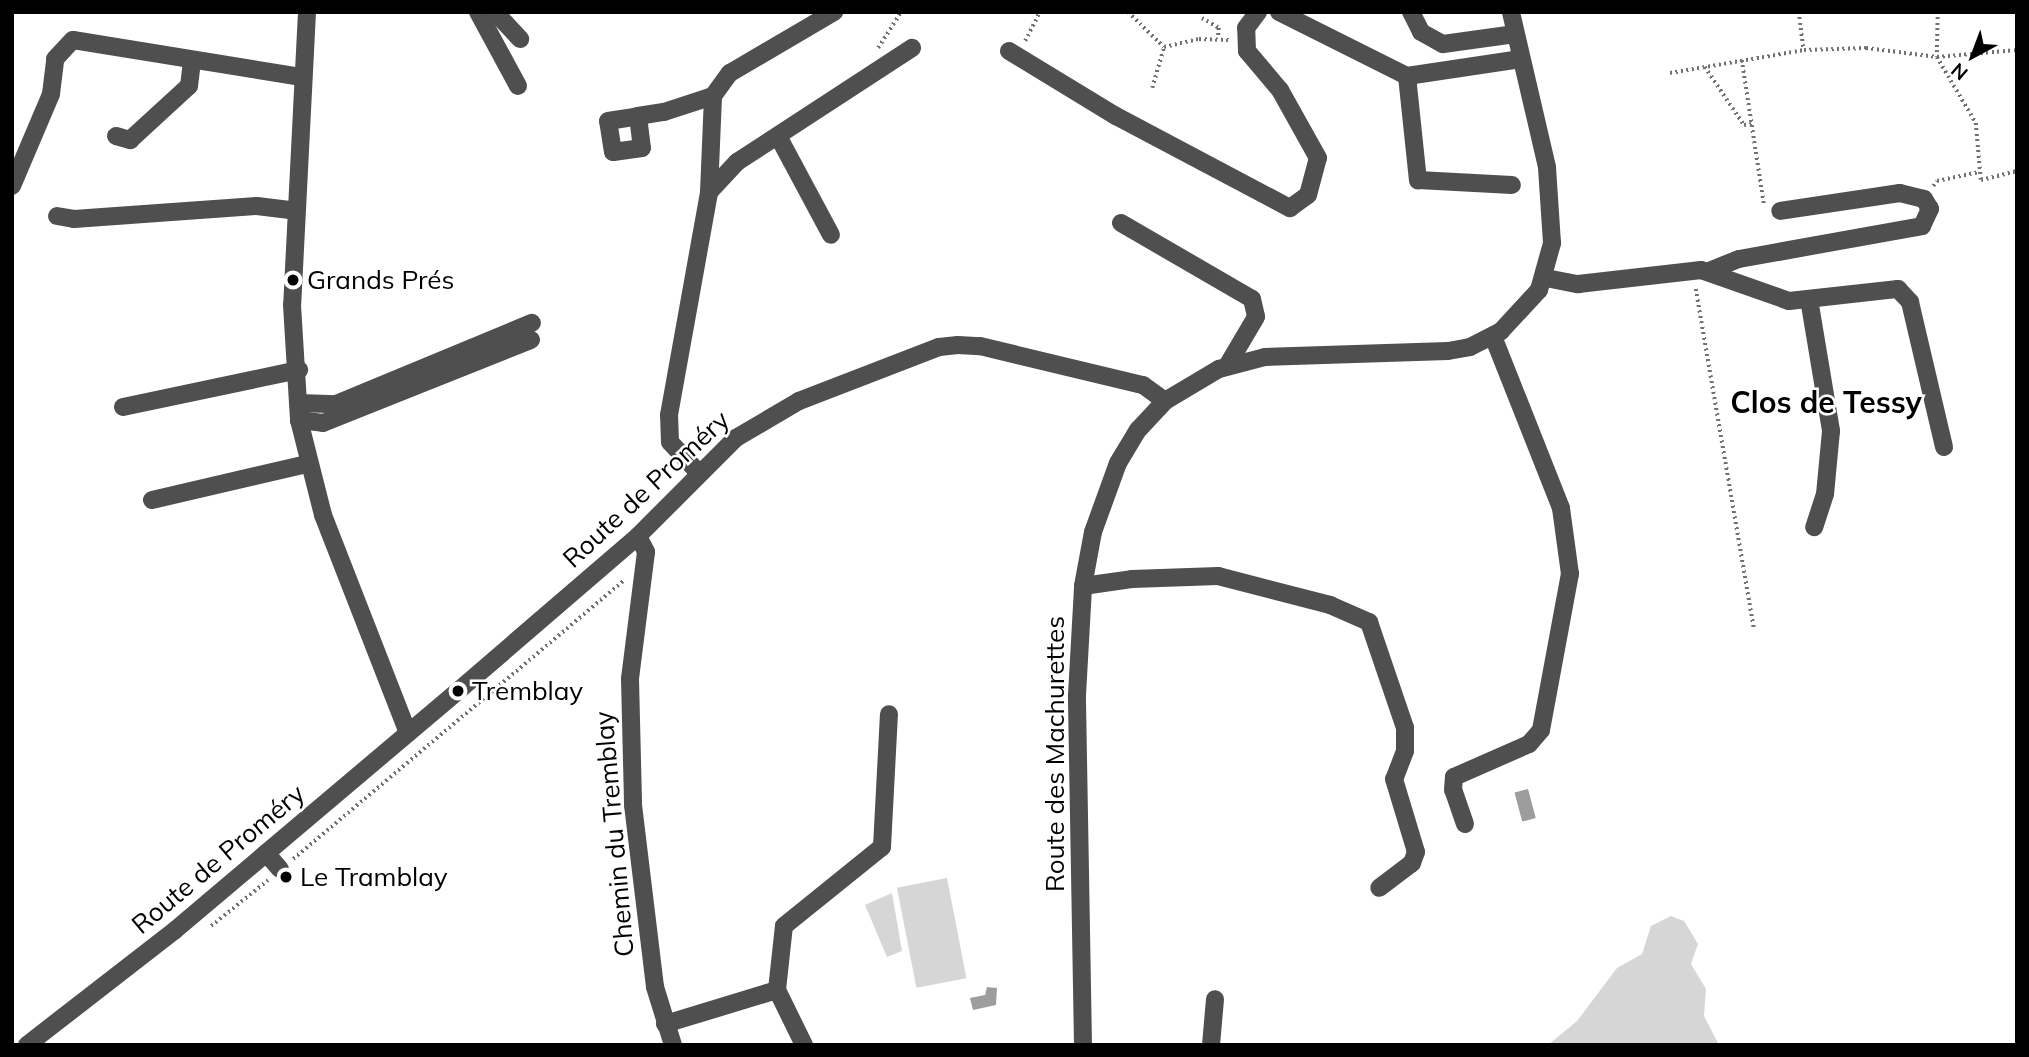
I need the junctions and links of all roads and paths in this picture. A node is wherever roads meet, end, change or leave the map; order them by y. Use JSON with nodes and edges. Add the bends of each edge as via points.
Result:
{"nodes":[{"id":1,"x":307,"y":12,"type":"edge"},
{"id":2,"x":478,"y":12,"type":"edge"},
{"id":3,"x":495,"y":12,"type":"edge"},
{"id":4,"x":834,"y":12,"type":"edge"},
{"id":5,"x":1040,"y":12,"type":"edge"},
{"id":6,"x":1128,"y":12,"type":"edge"},
{"id":7,"x":1258,"y":12,"type":"edge"},
{"id":8,"x":1279,"y":12,"type":"edge"},
{"id":9,"x":1411,"y":12,"type":"edge"},
{"id":10,"x":1511,"y":12,"type":"edge"},
{"id":11,"x":1799,"y":12,"type":"edge"},
{"id":12,"x":1938,"y":12,"type":"edge"},
{"id":13,"x":1202,"y":18,"type":"dead end"},
{"id":14,"x":1515,"y":34,"type":"junction"},
{"id":15,"x":520,"y":39,"type":"dead end"},
{"id":16,"x":1218,"y":39,"type":"junction"},
{"id":17,"x":1245,"y":42,"type":"junction"},
{"id":18,"x":1164,"y":47,"type":"junction"},
{"id":19,"x":912,"y":48,"type":"dead end"},
{"id":20,"x":1804,"y":50,"type":"junction"},
{"id":21,"x":2017,"y":50,"type":"edge"},
{"id":22,"x":1013,"y":54,"type":"joint"},
{"id":23,"x":1937,"y":57,"type":"junction"},
{"id":24,"x":1521,"y":59,"type":"junction"},
{"id":25,"x":1742,"y":60,"type":"junction"},
{"id":26,"x":192,"y":63,"type":"junction"},
{"id":27,"x":1705,"y":67,"type":"junction"},
{"id":28,"x":1670,"y":73,"type":"dead end"},
{"id":29,"x":1407,"y":76,"type":"junction"},
{"id":30,"x":302,"y":77,"type":"junction"},
{"id":31,"x":518,"y":86,"type":"dead end"},
{"id":32,"x":1152,"y":88,"type":"dead end"},
{"id":33,"x":713,"y":96,"type":"junction"},
{"id":34,"x":638,"y":116,"type":"dead end"},
{"id":35,"x":1752,"y":124,"type":"junction"},
{"id":36,"x":116,"y":135,"type":"dead end"},
{"id":37,"x":778,"y":136,"type":"junction"},
{"id":38,"x":2017,"y":171,"type":"edge"},
{"id":39,"x":1979,"y":172,"type":"junction"},
{"id":40,"x":1512,"y":185,"type":"dead end"},
{"id":41,"x":12,"y":186,"type":"edge"},
{"id":42,"x":709,"y":191,"type":"junction"},
{"id":43,"x":1924,"y":199,"type":"junction"},
{"id":44,"x":296,"y":211,"type":"junction"},
{"id":45,"x":1780,"y":211,"type":"joint"},
{"id":46,"x":57,"y":216,"type":"dead end"},
{"id":47,"x":1121,"y":223,"type":"dead end"},
{"id":48,"x":831,"y":235,"type":"dead end"},
{"id":49,"x":1701,"y":270,"type":"junction"},
{"id":50,"x":1546,"y":278,"type":"junction"},
{"id":51,"x":1809,"y":299,"type":"junction"},
{"id":52,"x":531,"y":331,"type":"dead end"},
{"id":53,"x":1493,"y":337,"type":"junction"},
{"id":54,"x":1227,"y":366,"type":"junction"},
{"id":55,"x":299,"y":370,"type":"junction"},
{"id":56,"x":1164,"y":401,"type":"junction"},
{"id":57,"x":123,"y":407,"type":"dead end"},
{"id":58,"x":299,"y":412,"type":"junction"},
{"id":59,"x":1944,"y":447,"type":"dead end"},
{"id":60,"x":307,"y":464,"type":"junction"},
{"id":61,"x":698,"y":472,"type":"junction"},
{"id":62,"x":152,"y":500,"type":"dead end"},
{"id":63,"x":1814,"y":527,"type":"dead end"},
{"id":64,"x":638,"y":536,"type":"junction"},
{"id":65,"x":639,"y":580,"type":"junction"},
{"id":66,"x":1083,"y":586,"type":"junction"},
{"id":67,"x":1754,"y":628,"type":"dead end"},
{"id":68,"x":889,"y":714,"type":"dead end"},
{"id":69,"x":408,"y":733,"type":"junction"},
{"id":70,"x":1465,"y":824,"type":"dead end"},
{"id":71,"x":266,"y":853,"type":"junction"},
{"id":72,"x":280,"y":869,"type":"junction"},
{"id":73,"x":1379,"y":888,"type":"dead end"},
{"id":74,"x":208,"y":928,"type":"dead end"},
{"id":75,"x":777,"y":990,"type":"junction"},
{"id":76,"x":1215,"y":999,"type":"dead end"},
{"id":77,"x":665,"y":1024,"type":"junction"},
{"id":78,"x":27,"y":1045,"type":"edge"},
{"id":79,"x":673,"y":1045,"type":"edge"},
{"id":80,"x":804,"y":1045,"type":"edge"},
{"id":81,"x":1083,"y":1045,"type":"edge"},
{"id":82,"x":1211,"y":1045,"type":"edge"}],
"edges":[{"from":1,"to":30,"type":"street"},
{"from":2,"to":31,"type":"street"},
{"from":3,"to":15,"type":"street"},
{"from":4,"to":33,"type":"street","via":[[730,73]]},
{"from":5,"to":22,"type":"path"},
{"from":6,"to":18,"type":"path"},
{"from":7,"to":17,"type":"street","via":[[1247,28]]},
{"from":8,"to":29,"type":"street"},
{"from":9,"to":14,"type":"street","via":[[1421,32],[1443,44]]},
{"from":10,"to":14,"type":"street"},
{"from":11,"to":20,"type":"path"},
{"from":12,"to":23,"type":"path"},
{"from":13,"to":16,"type":"path","via":[[1219,28]]},
{"from":14,"to":24,"type":"street"},
{"from":16,"to":17,"type":"path"},
{"from":16,"to":18,"type":"path"},
{"from":17,"to":22,"type":"street","via":[[1316,152],[1313,186],[1296,207],[1279,205]]},
{"from":18,"to":32,"type":"path"},
{"from":19,"to":37,"type":"street"},
{"from":20,"to":23,"type":"path","via":[[1866,48]]},
{"from":20,"to":25,"type":"path"},
{"from":21,"to":23,"type":"path"},
{"from":23,"to":39,"type":"path","via":[[1976,123]]},
{"from":24,"to":29,"type":"street"},
{"from":24,"to":50,"type":"street","via":[[1547,167],[1552,243]]},
{"from":25,"to":27,"type":"path"},
{"from":25,"to":35,"type":"path"},
{"from":26,"to":30,"type":"street"},
{"from":26,"to":36,"type":"street","via":[[189,86],[130,140]]},
{"from":26,"to":41,"type":"street","via":[[83,39],[67,43],[55,60],[51,94]]},
{"from":27,"to":28,"type":"path"},
{"from":27,"to":35,"type":"path","via":[[1744,125]]},
{"from":29,"to":40,"type":"street","via":[[1418,180]]},
{"from":30,"to":44,"type":"street"},
{"from":33,"to":34,"type":"street"},
{"from":33,"to":42,"type":"street"},
{"from":35,"to":45,"type":"path","via":[[1765,213]]},
{"from":37,"to":42,"type":"street","via":[[724,172]]},
{"from":37,"to":48,"type":"street"},
{"from":38,"to":39,"type":"path","via":[[1981,180]]},
{"from":39,"to":43,"type":"path","via":[[1937,181]]},
{"from":42,"to":61,"type":"street","via":[[669,415],[670,442]]},
{"from":43,"to":45,"type":"street","via":[[1900,193]]},
{"from":43,"to":49,"type":"street","via":[[1930,209],[1922,226]]},
{"from":44,"to":46,"type":"street","via":[[257,206],[74,219]]},
{"from":44,"to":55,"type":"street","via":[[292,305]]},
{"from":47,"to":54,"type":"street","via":[[1252,299],[1256,317]]},
{"from":49,"to":50,"type":"street","via":[[1578,284]]},
{"from":49,"to":51,"type":"street","via":[[1783,300]]},
{"from":49,"to":67,"type":"path"},
{"from":50,"to":53,"type":"street","via":[[1515,321]]},
{"from":51,"to":59,"type":"street","via":[[1893,288],[1908,297]]},
{"from":51,"to":63,"type":"street","via":[[1831,431],[1825,494]]},
{"from":52,"to":58,"type":"street","via":[[323,422]]},
{"from":53,"to":54,"type":"street","via":[[1448,351],[1265,357]]},
{"from":53,"to":70,"type":"street","via":[[1561,508],[1570,574],[1541,730],[1529,744],[1454,777],[1453,790]]},
{"from":54,"to":56,"type":"street"},
{"from":55,"to":57,"type":"street"},
{"from":55,"to":58,"type":"street"},
{"from":56,"to":61,"type":"street","name":"Route de Proméry","via":[[1143,385],[1033,358],[980,346],[939,347],[769,417],[736,438]]},
{"from":56,"to":66,"type":"street","name":"Route des Machurettes","via":[[1138,430],[1118,463],[1093,533]]},
{"from":58,"to":60,"type":"street"},
{"from":60,"to":62,"type":"street"},
{"from":60,"to":69,"type":"street"},
{"from":61,"to":64,"type":"street","name":"Route de Proméry"},
{"from":64,"to":65,"type":"street","name":"Chemin du Tremblay","via":[[646,552]]},
{"from":64,"to":69,"type":"street","name":"Route de Proméry"},
{"from":65,"to":72,"type":"path","via":[[627,578],[612,589]]},
{"from":65,"to":77,"type":"street","name":"Chemin du Tremblay","via":[[629,678],[633,805],[647,939]]},
{"from":66,"to":73,"type":"street","via":[[1142,578],[1218,576],[1330,605],[1369,622],[1405,727],[1405,751],[1394,779],[1416,852],[1412,863]]},
{"from":66,"to":81,"type":"street","name":"Route des Machurettes","via":[[1077,735]]},
{"from":68,"to":75,"type":"street","via":[[881,847],[788,920]]},
{"from":69,"to":71,"type":"street","name":"Route de Proméry"},
{"from":71,"to":72,"type":"street"},
{"from":71,"to":78,"type":"street","name":"Route de Proméry","via":[[109,984]]},
{"from":72,"to":74,"type":"path"},
{"from":75,"to":77,"type":"street"},
{"from":75,"to":80,"type":"street"},
{"from":76,"to":82,"type":"street"},
{"from":77,"to":79,"type":"street","name":"Chemin du Tremblay"}]}
